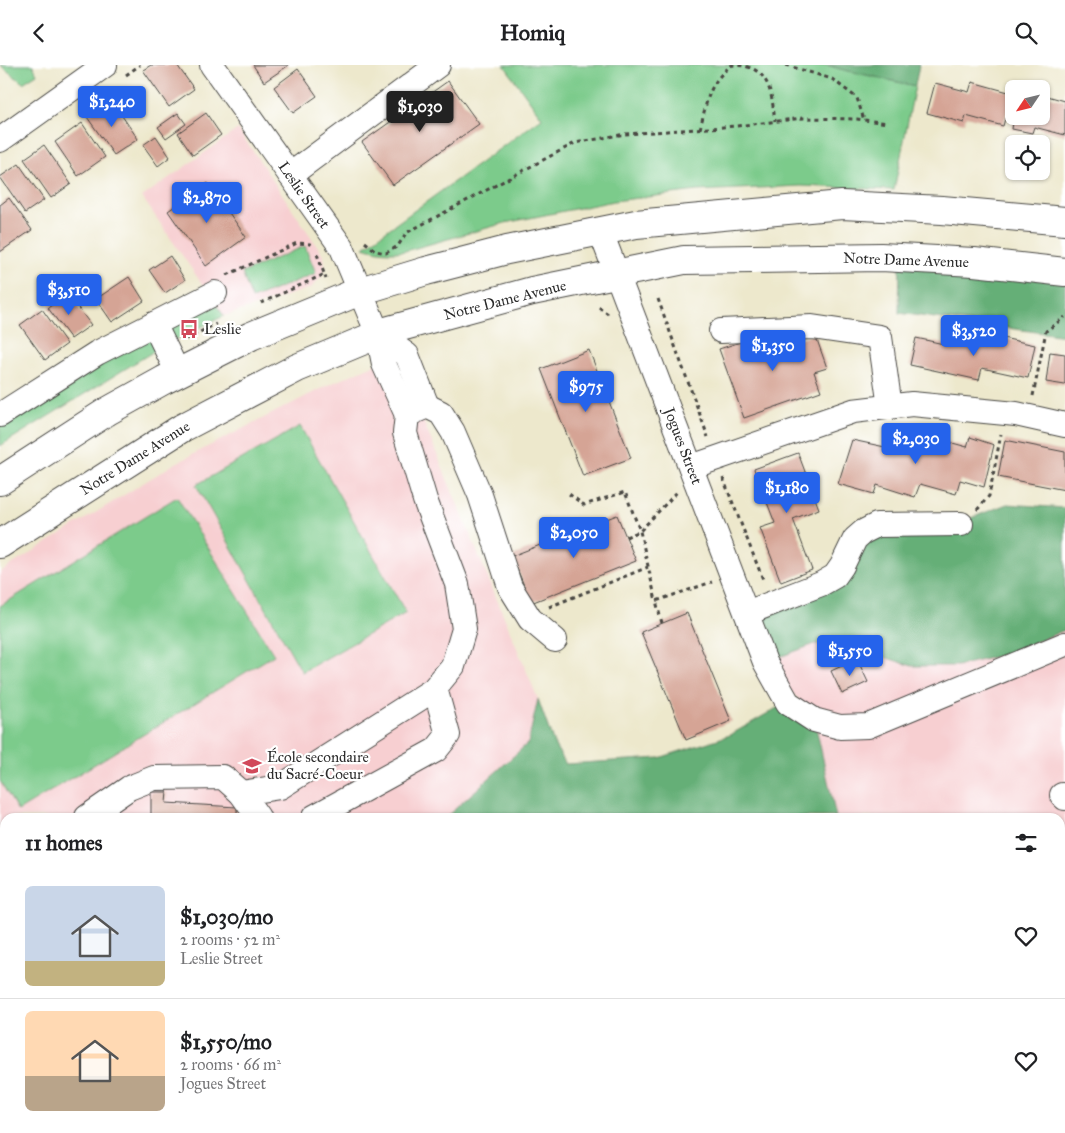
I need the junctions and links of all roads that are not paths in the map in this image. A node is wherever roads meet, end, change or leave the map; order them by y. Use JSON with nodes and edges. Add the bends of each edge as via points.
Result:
{"nodes":[{"id":1,"x":105,"y":65,"type":"edge"},
{"id":2,"x":212,"y":65,"type":"edge"},
{"id":3,"x":438,"y":65,"type":"edge"},
{"id":4,"x":0,"y":140,"type":"edge"},
{"id":5,"x":290,"y":175,"type":"junction"},
{"id":6,"x":1065,"y":221,"type":"edge"},
{"id":7,"x":600,"y":230,"type":"junction"},
{"id":8,"x":1065,"y":272,"type":"edge"},
{"id":9,"x":618,"y":275,"type":"junction"},
{"id":10,"x":360,"y":291,"type":"junction"},
{"id":11,"x":215,"y":293,"type":"dead end"},
{"id":12,"x":154,"y":324,"type":"junction"},
{"id":13,"x":721,"y":331,"type":"dead end"},
{"id":14,"x":378,"y":334,"type":"junction"},
{"id":15,"x":178,"y":373,"type":"junction"},
{"id":16,"x":890,"y":407,"type":"junction"},
{"id":17,"x":417,"y":411,"type":"junction"},
{"id":18,"x":0,"y":415,"type":"edge"},
{"id":19,"x":1065,"y":425,"type":"edge"},
{"id":20,"x":691,"y":467,"type":"junction"},
{"id":21,"x":0,"y":481,"type":"edge"},
{"id":22,"x":961,"y":523,"type":"dead end"},
{"id":23,"x":0,"y":544,"type":"edge"},
{"id":24,"x":747,"y":613,"type":"junction"},
{"id":25,"x":556,"y":640,"type":"dead end"},
{"id":26,"x":1065,"y":644,"type":"edge"},
{"id":27,"x":435,"y":689,"type":"junction"},
{"id":28,"x":242,"y":793,"type":"junction"},
{"id":29,"x":93,"y":813,"type":"edge"},
{"id":30,"x":255,"y":813,"type":"edge"},
{"id":31,"x":321,"y":813,"type":"edge"}],
"edges":[{"from":1,"to":4,"type":"street"},
{"from":2,"to":5,"type":"street","name":"Leslie Street"},
{"from":3,"to":5,"type":"street"},
{"from":5,"to":10,"type":"street","name":"Leslie Street","via":[[342,248]]},
{"from":6,"to":7,"type":"main road","via":[[842,205]]},
{"from":7,"to":9,"type":"street","name":"Jogues Street"},
{"from":7,"to":10,"type":"main road","via":[[426,271]]},
{"from":8,"to":9,"type":"main road","name":"Notre Dame Avenue","via":[[974,262],[881,257],[684,260]]},
{"from":9,"to":14,"type":"main road","name":"Notre Dame Avenue","via":[[532,291]]},
{"from":9,"to":20,"type":"street","name":"Jogues Street"},
{"from":10,"to":14,"type":"street","name":"Leslie Street"},
{"from":10,"to":15,"type":"main road","via":[[251,336]]},
{"from":11,"to":12,"type":"street"},
{"from":12,"to":15,"type":"street"},
{"from":12,"to":18,"type":"street","via":[[97,353]]},
{"from":13,"to":16,"type":"street","via":[[812,327],[880,337]]},
{"from":14,"to":17,"type":"street","name":"Leslie Street","via":[[384,364]]},
{"from":14,"to":23,"type":"main road","name":"Notre Dame Avenue","via":[[296,367],[182,428]]},
{"from":15,"to":21,"type":"main road","via":[[108,411]]},
{"from":16,"to":19,"type":"street","via":[[912,404],[1016,414]]},
{"from":16,"to":20,"type":"street","via":[[853,411]]},
{"from":17,"to":25,"type":"street","via":[[441,413],[453,432],[480,495],[510,587],[528,616]]},
{"from":17,"to":27,"type":"street","via":[[405,433],[425,500],[457,584],[464,629],[453,666]]},
{"from":20,"to":24,"type":"street","name":"Jogues Street"},
{"from":22,"to":24,"type":"street","via":[[877,525],[855,539],[835,576]]},
{"from":24,"to":26,"type":"street","name":"Jogues Street","via":[[765,662],[788,703],[814,720],[840,727],[868,726]]},
{"from":27,"to":28,"type":"street","via":[[280,787]]},
{"from":27,"to":31,"type":"street","via":[[448,735],[436,750]]},
{"from":28,"to":29,"type":"street","via":[[223,777],[154,778],[129,788]]},
{"from":28,"to":30,"type":"street"}]}
